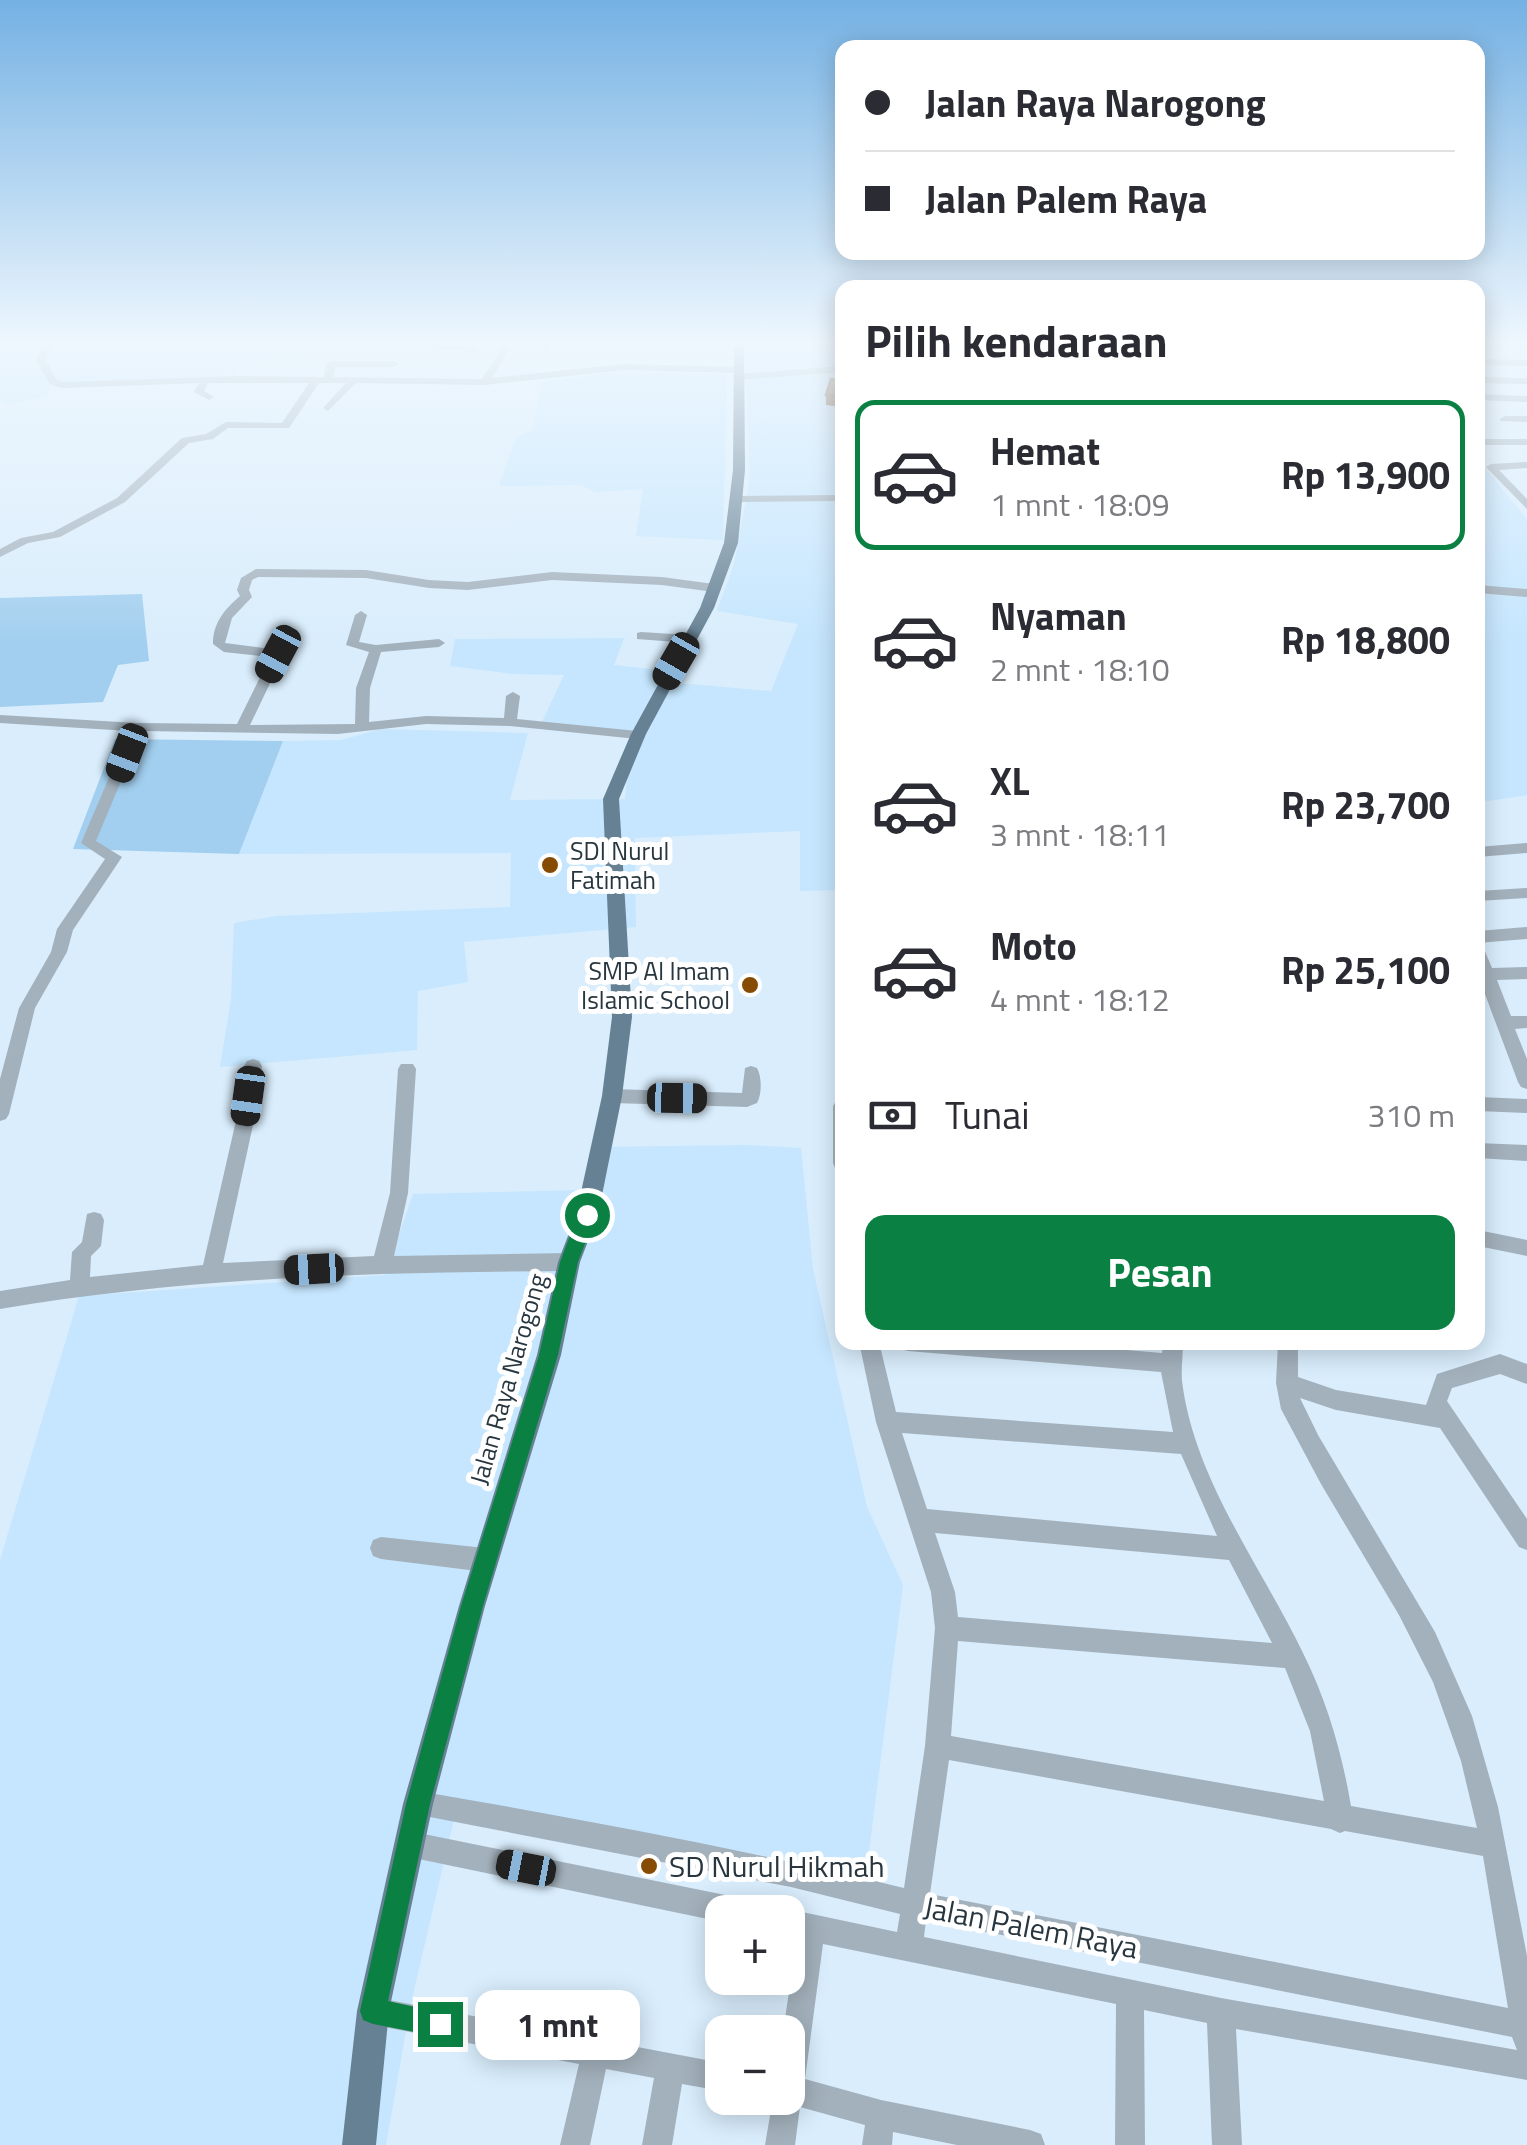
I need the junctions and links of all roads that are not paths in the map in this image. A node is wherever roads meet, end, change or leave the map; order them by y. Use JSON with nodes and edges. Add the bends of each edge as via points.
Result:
{"nodes":[{"id":1,"x":180,"y":445,"type":"edge"},
{"id":2,"x":738,"y":445,"type":"edge"},
{"id":3,"x":1527,"y":465,"type":"edge"},
{"id":4,"x":1507,"y":487,"type":"junction"},
{"id":5,"x":1527,"y":488,"type":"edge"},
{"id":6,"x":738,"y":498,"type":"junction"},
{"id":7,"x":835,"y":498,"type":"edge"},
{"id":8,"x":1527,"y":506,"type":"edge"},
{"id":9,"x":0,"y":554,"type":"edge"},
{"id":10,"x":714,"y":588,"type":"junction"},
{"id":11,"x":1485,"y":589,"type":"edge"},
{"id":12,"x":1527,"y":592,"type":"edge"},
{"id":13,"x":361,"y":615,"type":"dead end"},
{"id":14,"x":641,"y":636,"type":"dead end"},
{"id":15,"x":688,"y":639,"type":"junction"},
{"id":16,"x":439,"y":643,"type":"dead end"},
{"id":17,"x":376,"y":649,"type":"junction"},
{"id":18,"x":512,"y":696,"type":"dead end"},
{"id":19,"x":0,"y":719,"type":"edge"},
{"id":20,"x":510,"y":722,"type":"junction"},
{"id":21,"x":362,"y":726,"type":"junction"},
{"id":22,"x":137,"y":727,"type":"junction"},
{"id":23,"x":241,"y":729,"type":"junction"},
{"id":24,"x":637,"y":735,"type":"junction"},
{"id":25,"x":1527,"y":848,"type":"edge"},
{"id":26,"x":1485,"y":851,"type":"edge"},
{"id":27,"x":1527,"y":892,"type":"edge"},
{"id":28,"x":1485,"y":895,"type":"edge"},
{"id":29,"x":1527,"y":932,"type":"edge"},
{"id":30,"x":1485,"y":936,"type":"edge"},
{"id":31,"x":1527,"y":973,"type":"edge"},
{"id":32,"x":1485,"y":976,"type":"edge"},
{"id":33,"x":1485,"y":980,"type":"edge"},
{"id":34,"x":1527,"y":1022,"type":"edge"},
{"id":35,"x":1505,"y":1024,"type":"junction"},
{"id":36,"x":252,"y":1066,"type":"dead end"},
{"id":37,"x":408,"y":1069,"type":"dead end"},
{"id":38,"x":751,"y":1073,"type":"dead end"},
{"id":39,"x":1527,"y":1082,"type":"edge"},
{"id":40,"x":612,"y":1096,"type":"junction"},
{"id":41,"x":1485,"y":1104,"type":"edge"},
{"id":42,"x":1527,"y":1106,"type":"edge"},
{"id":43,"x":0,"y":1114,"type":"edge"},
{"id":44,"x":1485,"y":1151,"type":"edge"},
{"id":45,"x":1527,"y":1153,"type":"edge"},
{"id":46,"x":94,"y":1220,"type":"dead end"},
{"id":47,"x":1485,"y":1239,"type":"edge"},
{"id":48,"x":1527,"y":1248,"type":"edge"},
{"id":49,"x":569,"y":1262,"type":"junction"},
{"id":50,"x":382,"y":1265,"type":"junction"},
{"id":51,"x":211,"y":1275,"type":"junction"},
{"id":52,"x":78,"y":1285,"type":"junction"},
{"id":53,"x":0,"y":1300,"type":"edge"},
{"id":54,"x":871,"y":1350,"type":"edge"},
{"id":55,"x":1099,"y":1350,"type":"edge"},
{"id":56,"x":1288,"y":1350,"type":"edge"},
{"id":57,"x":1170,"y":1353,"type":"edge"},
{"id":58,"x":1527,"y":1374,"type":"edge"},
{"id":59,"x":1287,"y":1383,"type":"junction"},
{"id":60,"x":1442,"y":1418,"type":"junction"},
{"id":61,"x":888,"y":1422,"type":"junction"},
{"id":62,"x":1189,"y":1444,"type":"junction"},
{"id":63,"x":920,"y":1520,"type":"junction"},
{"id":64,"x":1527,"y":1540,"type":"edge"},
{"id":65,"x":382,"y":1548,"type":"dead end"},
{"id":66,"x":1234,"y":1549,"type":"junction"},
{"id":67,"x":485,"y":1560,"type":"junction"},
{"id":68,"x":947,"y":1628,"type":"junction"},
{"id":69,"x":1294,"y":1658,"type":"junction"},
{"id":70,"x":938,"y":1746,"type":"junction"},
{"id":71,"x":418,"y":1804,"type":"junction"},
{"id":72,"x":1340,"y":1820,"type":"junction"},
{"id":73,"x":409,"y":1844,"type":"junction"},
{"id":74,"x":1492,"y":1844,"type":"junction"},
{"id":75,"x":913,"y":1904,"type":"junction"},
{"id":76,"x":705,"y":1905,"type":"edge"},
{"id":77,"x":805,"y":1926,"type":"edge"},
{"id":78,"x":910,"y":1945,"type":"junction"},
{"id":79,"x":1130,"y":1993,"type":"junction"},
{"id":80,"x":373,"y":2011,"type":"junction"},
{"id":81,"x":1220,"y":2012,"type":"junction"},
{"id":82,"x":1526,"y":2030,"type":"edge"},
{"id":83,"x":595,"y":2056,"type":"junction"},
{"id":84,"x":1527,"y":2066,"type":"edge"},
{"id":85,"x":670,"y":2068,"type":"junction"},
{"id":86,"x":705,"y":2075,"type":"edge"},
{"id":87,"x":805,"y":2097,"type":"edge"},
{"id":88,"x":785,"y":2115,"type":"edge"},
{"id":89,"x":881,"y":2115,"type":"junction"},
{"id":90,"x":359,"y":2145,"type":"edge"},
{"id":91,"x":575,"y":2145,"type":"edge"},
{"id":92,"x":656,"y":2145,"type":"edge"},
{"id":93,"x":780,"y":2145,"type":"edge"},
{"id":94,"x":877,"y":2145,"type":"edge"},
{"id":95,"x":1030,"y":2145,"type":"edge"},
{"id":96,"x":1130,"y":2145,"type":"edge"},
{"id":97,"x":1227,"y":2145,"type":"edge"}],
"edges":[{"from":1,"to":9,"type":"street","via":[[121,500],[56,536],[26,540]]},
{"from":2,"to":6,"type":"main road","name":"Jalan Raya Narogong"},
{"from":3,"to":4,"type":"street","via":[[1493,465]]},
{"from":4,"to":5,"type":"street"},
{"from":4,"to":8,"type":"street"},
{"from":6,"to":7,"type":"street"},
{"from":6,"to":10,"type":"main road","name":"Jalan Raya Narogong"},
{"from":10,"to":15,"type":"main road","name":"Jalan Raya Narogong"},
{"from":10,"to":23,"type":"street","via":[[552,576],[468,586],[366,574],[256,573],[219,630],[224,648],[278,654]]},
{"from":11,"to":12,"type":"street"},
{"from":13,"to":17,"type":"street","via":[[352,645]]},
{"from":14,"to":15,"type":"street"},
{"from":15,"to":24,"type":"main road","name":"Jalan Raya Narogong"},
{"from":16,"to":17,"type":"street"},
{"from":17,"to":21,"type":"street","via":[[362,688]]},
{"from":18,"to":20,"type":"street"},
{"from":19,"to":22,"type":"street"},
{"from":20,"to":21,"type":"street"},
{"from":20,"to":24,"type":"street"},
{"from":21,"to":23,"type":"street"},
{"from":22,"to":23,"type":"street"},
{"from":22,"to":43,"type":"street","via":[[88,846],[114,857],[65,929],[60,952],[27,1008]]},
{"from":24,"to":40,"type":"main road","name":"Jalan Raya Narogong","via":[[611,799],[622,1017]]},
{"from":25,"to":26,"type":"street"},
{"from":27,"to":28,"type":"street"},
{"from":29,"to":30,"type":"street"},
{"from":31,"to":32,"type":"street"},
{"from":33,"to":35,"type":"street"},
{"from":34,"to":35,"type":"street"},
{"from":35,"to":39,"type":"street"},
{"from":36,"to":51,"type":"street"},
{"from":37,"to":50,"type":"street","via":[[399,1194]]},
{"from":38,"to":40,"type":"street","via":[[747,1100]]},
{"from":40,"to":49,"type":"main road","name":"Jalan Raya Narogong","via":[[587,1215]]},
{"from":41,"to":42,"type":"street"},
{"from":44,"to":45,"type":"street"},
{"from":46,"to":52,"type":"street"},
{"from":47,"to":48,"type":"street"},
{"from":49,"to":50,"type":"street"},
{"from":49,"to":67,"type":"main road","name":"Jalan Raya Narogong","via":[[548,1355]]},
{"from":50,"to":51,"type":"street"},
{"from":51,"to":52,"type":"street"},
{"from":52,"to":53,"type":"street"},
{"from":54,"to":61,"type":"street"},
{"from":55,"to":57,"type":"street"},
{"from":56,"to":59,"type":"street"},
{"from":57,"to":62,"type":"street","via":[[1170,1390]]},
{"from":58,"to":60,"type":"street","via":[[1500,1364],[1444,1381],[1436,1403]]},
{"from":59,"to":60,"type":"street","via":[[1336,1400]]},
{"from":59,"to":74,"type":"street","via":[[1310,1444],[1444,1678],[1465,1732]]},
{"from":60,"to":64,"type":"street"},
{"from":61,"to":62,"type":"street"},
{"from":61,"to":63,"type":"street"},
{"from":62,"to":66,"type":"street"},
{"from":63,"to":66,"type":"street"},
{"from":63,"to":68,"type":"street"},
{"from":65,"to":67,"type":"street"},
{"from":66,"to":69,"type":"street"},
{"from":67,"to":71,"type":"main road","name":"Jalan Raya Narogong"},
{"from":68,"to":69,"type":"street"},
{"from":68,"to":70,"type":"street"},
{"from":69,"to":72,"type":"street","via":[[1324,1732]]},
{"from":70,"to":72,"type":"street"},
{"from":70,"to":75,"type":"street"},
{"from":71,"to":73,"type":"main road","name":"Jalan Raya Narogong"},
{"from":71,"to":75,"type":"street","name":"Jalan Palem Raya","via":[[772,1870]]},
{"from":72,"to":74,"type":"street"},
{"from":73,"to":76,"type":"street"},
{"from":73,"to":80,"type":"main road","name":"Jalan Raya Narogong"},
{"from":74,"to":82,"type":"street"},
{"from":75,"to":78,"type":"street"},
{"from":75,"to":82,"type":"street","name":"Jalan Palem Raya"},
{"from":77,"to":78,"type":"street","name":"Jalan Palem Raya"},
{"from":78,"to":79,"type":"street","name":"Jalan Palem Raya"},
{"from":79,"to":81,"type":"street","name":"Jalan Palem Raya"},
{"from":79,"to":96,"type":"street","name":"Jalan Palem Raya"},
{"from":80,"to":83,"type":"street"},
{"from":80,"to":90,"type":"main road","name":"Jalan Raya Narogong"},
{"from":81,"to":84,"type":"street","name":"Jalan Palem Raya"},
{"from":81,"to":97,"type":"street"},
{"from":83,"to":85,"type":"street"},
{"from":83,"to":91,"type":"street"},
{"from":85,"to":86,"type":"street"},
{"from":85,"to":92,"type":"street"},
{"from":87,"to":89,"type":"street"},
{"from":88,"to":93,"type":"street","name":"Jalan Palem Raya"},
{"from":89,"to":94,"type":"street"},
{"from":89,"to":95,"type":"street"}]}
